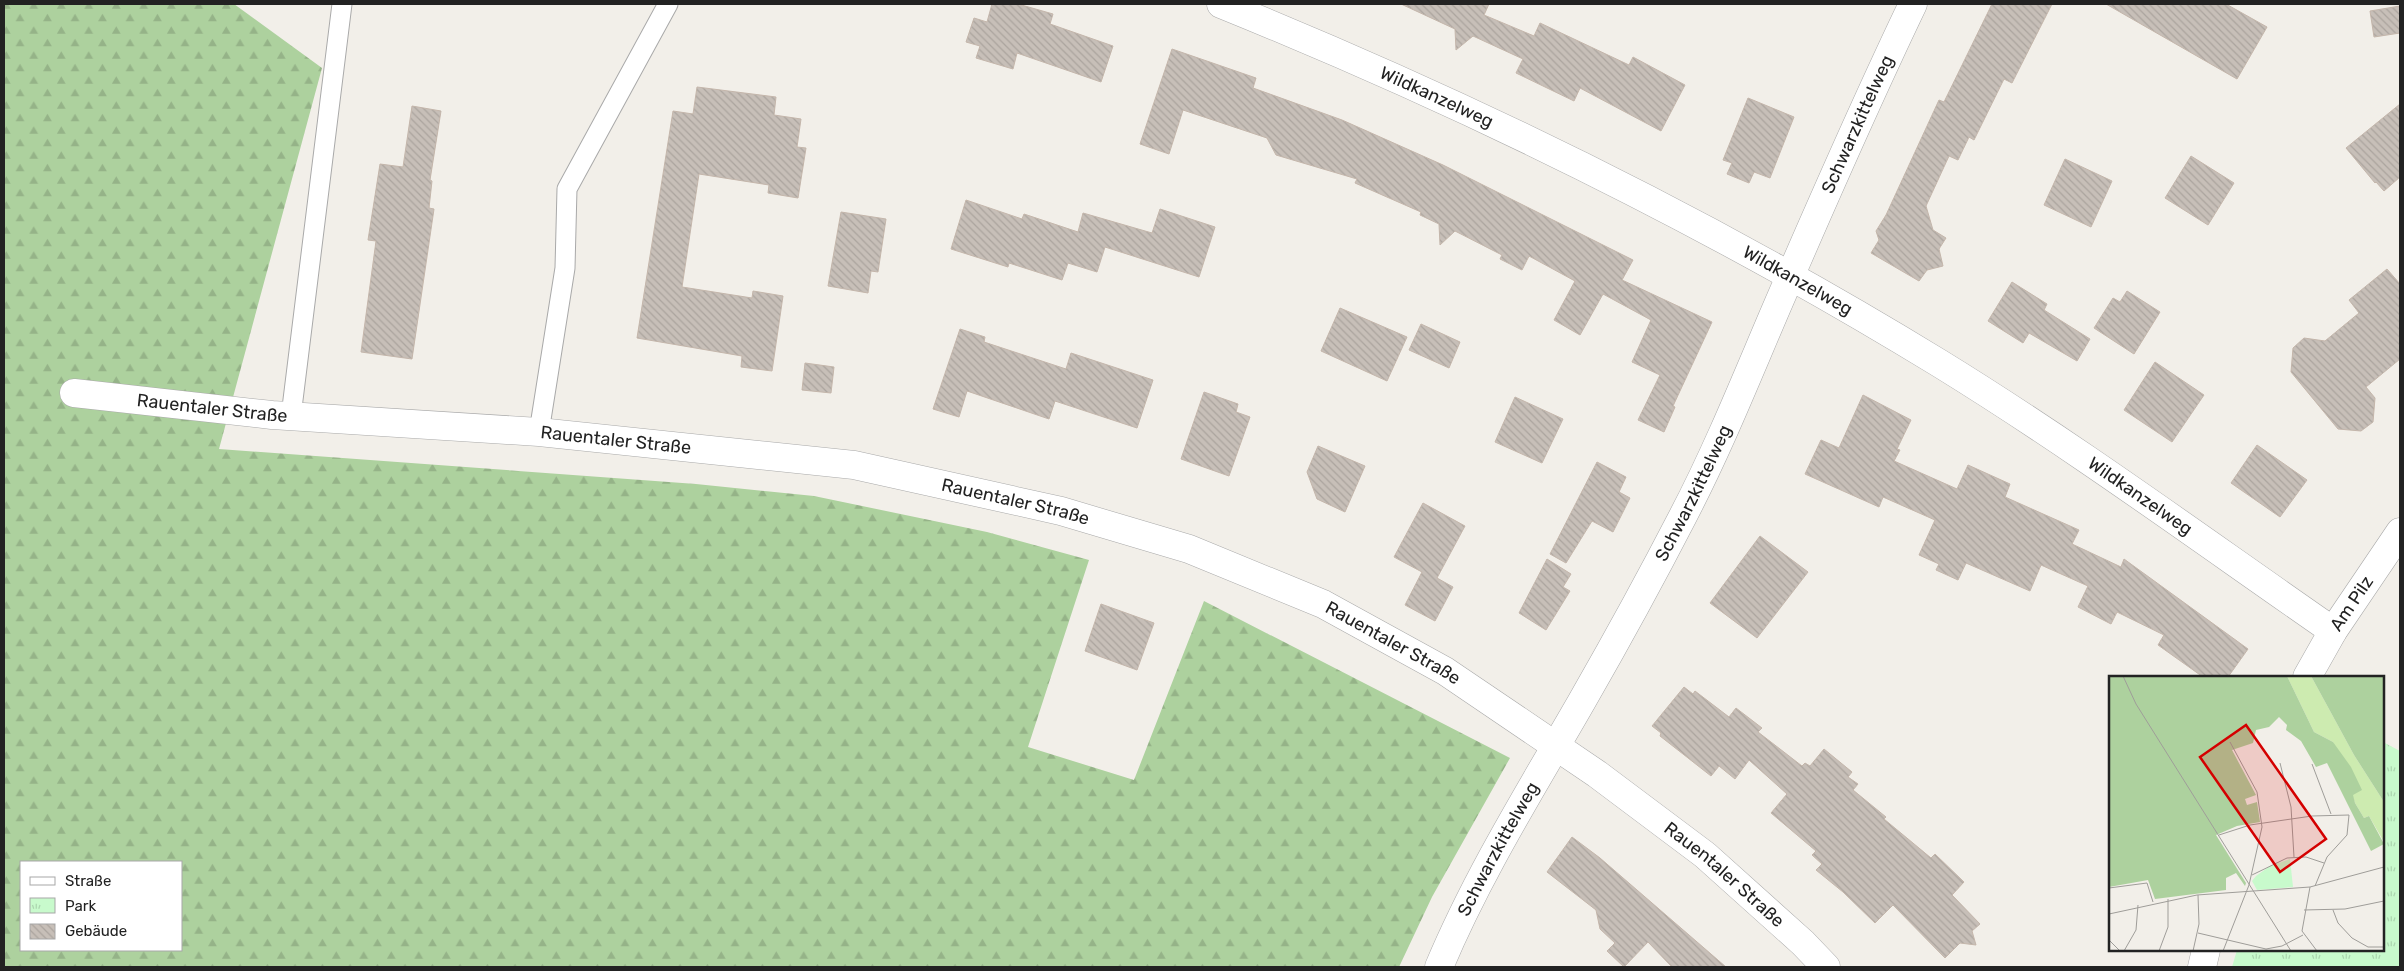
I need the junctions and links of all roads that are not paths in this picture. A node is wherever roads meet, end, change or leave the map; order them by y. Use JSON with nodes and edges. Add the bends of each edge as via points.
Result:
{"nodes":[{"id":1,"x":342,"y":4,"type":"edge"},
{"id":2,"x":668,"y":4,"type":"edge"},
{"id":3,"x":1221,"y":4,"type":"edge"},
{"id":4,"x":1913,"y":4,"type":"edge"},
{"id":5,"x":1791,"y":276,"type":"junction"},
{"id":6,"x":74,"y":393,"type":"dead end"},
{"id":7,"x":291,"y":416,"type":"junction"},
{"id":8,"x":539,"y":432,"type":"junction"},
{"id":9,"x":2400,"y":532,"type":"edge"},
{"id":10,"x":2333,"y":631,"type":"junction"},
{"id":11,"x":2308,"y":676,"type":"edge"},
{"id":12,"x":1555,"y":745,"type":"junction"},
{"id":13,"x":2206,"y":951,"type":"edge"},
{"id":14,"x":1439,"y":967,"type":"edge"},
{"id":15,"x":1826,"y":967,"type":"edge"},
{"id":16,"x":2202,"y":967,"type":"edge"}],
"edges":[{"from":1,"to":7,"type":"lane"},
{"from":2,"to":8,"type":"lane","via":[[567,189],[565,268]]},
{"from":3,"to":5,"type":"street","name":"Wildkanzelweg","via":[[1406,82],[1515,133],[1679,214]]},
{"from":4,"to":5,"type":"street","name":"Schwarzkittelweg"},
{"from":5,"to":10,"type":"street","name":"Wildkanzelweg","via":[[1950,370],[2091,463]]},
{"from":5,"to":12,"type":"street","name":"Schwarzkittelweg","via":[[1747,382],[1684,514]]},
{"from":6,"to":7,"type":"street","name":"Rauentaler Straße"},
{"from":7,"to":8,"type":"street","name":"Rauentaler Straße"},
{"from":8,"to":12,"type":"street","name":"Rauentaler Straße","via":[[854,465],[1061,511],[1189,549],[1323,604],[1445,670]]},
{"from":9,"to":10,"type":"street","name":"Am Pilz"},
{"from":10,"to":11,"type":"street","name":"Am Pilz"},
{"from":12,"to":14,"type":"street","name":"Schwarzkittelweg","via":[[1457,925]]},
{"from":12,"to":15,"type":"street","name":"Rauentaler Straße","via":[[1705,856]]},
{"from":13,"to":16,"type":"street"}]}
